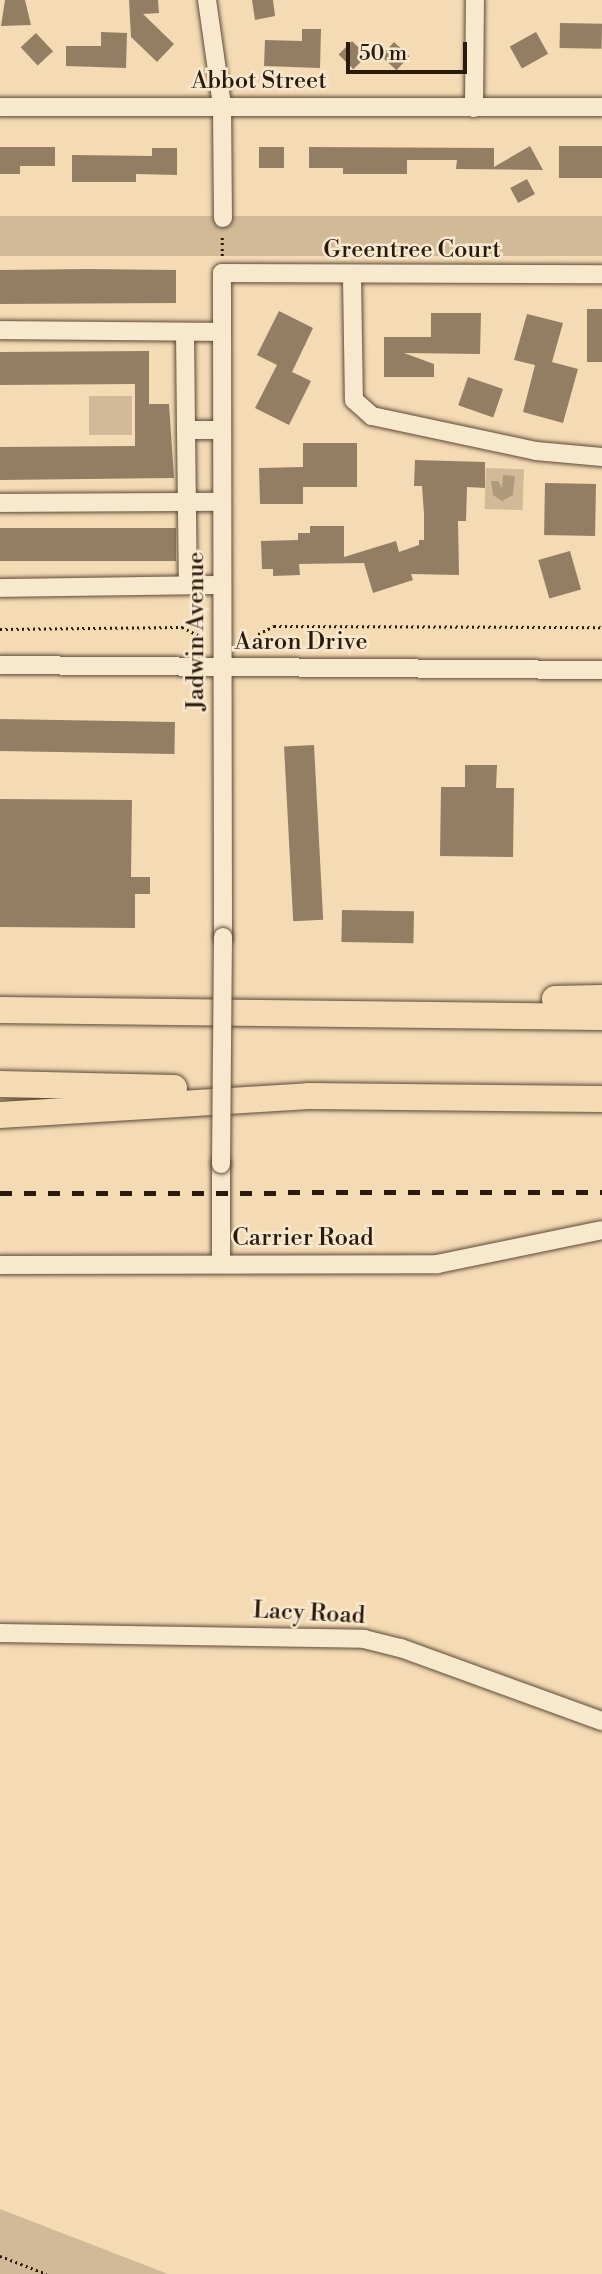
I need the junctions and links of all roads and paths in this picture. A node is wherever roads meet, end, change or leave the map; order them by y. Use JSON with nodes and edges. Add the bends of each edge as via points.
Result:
{"nodes":[{"id":1,"x":207,"y":0,"type":"edge"},
{"id":2,"x":474,"y":0,"type":"edge"},
{"id":3,"x":222,"y":105,"type":"junction"},
{"id":4,"x":0,"y":107,"type":"edge"},
{"id":5,"x":602,"y":107,"type":"edge"},
{"id":6,"x":474,"y":108,"type":"junction"},
{"id":7,"x":223,"y":218,"type":"joint"},
{"id":8,"x":222,"y":273,"type":"junction"},
{"id":9,"x":602,"y":275,"type":"edge"},
{"id":10,"x":352,"y":276,"type":"junction"},
{"id":11,"x":0,"y":330,"type":"edge"},
{"id":12,"x":185,"y":332,"type":"junction"},
{"id":13,"x":222,"y":332,"type":"junction"},
{"id":14,"x":186,"y":430,"type":"junction"},
{"id":15,"x":222,"y":430,"type":"junction"},
{"id":16,"x":602,"y":457,"type":"edge"},
{"id":17,"x":187,"y":502,"type":"junction"},
{"id":18,"x":222,"y":502,"type":"junction"},
{"id":19,"x":0,"y":503,"type":"edge"},
{"id":20,"x":222,"y":585,"type":"junction"},
{"id":21,"x":188,"y":586,"type":"junction"},
{"id":22,"x":0,"y":588,"type":"edge"},
{"id":23,"x":602,"y":626,"type":"edge"},
{"id":24,"x":0,"y":629,"type":"edge"},
{"id":25,"x":258,"y":634,"type":"dead end"},
{"id":26,"x":198,"y":635,"type":"dead end"},
{"id":27,"x":0,"y":665,"type":"edge"},
{"id":28,"x":222,"y":666,"type":"junction"},
{"id":29,"x":602,"y":670,"type":"edge"},
{"id":30,"x":602,"y":998,"type":"edge"},
{"id":31,"x":0,"y":1010,"type":"edge"},
{"id":32,"x":253,"y":1013,"type":"junction"},
{"id":33,"x":602,"y":1017,"type":"edge"},
{"id":34,"x":0,"y":1084,"type":"edge"},
{"id":35,"x":308,"y":1096,"type":"junction"},
{"id":36,"x":602,"y":1099,"type":"edge"},
{"id":37,"x":0,"y":1115,"type":"edge"},
{"id":38,"x":602,"y":1230,"type":"edge"},
{"id":39,"x":221,"y":1264,"type":"junction"},
{"id":40,"x":0,"y":1265,"type":"edge"},
{"id":41,"x":0,"y":1633,"type":"edge"},
{"id":42,"x":602,"y":1721,"type":"edge"},
{"id":43,"x":0,"y":2256,"type":"edge"},
{"id":44,"x":47,"y":2274,"type":"edge"}],
"edges":[{"from":1,"to":3,"type":"street"},
{"from":2,"to":6,"type":"street"},
{"from":3,"to":4,"type":"street","name":"Abbot Street"},
{"from":3,"to":6,"type":"street","name":"Abbot Street"},
{"from":3,"to":7,"type":"street"},
{"from":5,"to":6,"type":"street","name":"Abbot Street"},
{"from":7,"to":8,"type":"path"},
{"from":8,"to":10,"type":"street","name":"Greentree Court"},
{"from":8,"to":13,"type":"street","name":"Jadwin Avenue"},
{"from":9,"to":10,"type":"street","name":"Greentree Court"},
{"from":10,"to":16,"type":"street","via":[[355,400],[372,415],[536,451]]},
{"from":11,"to":12,"type":"street"},
{"from":12,"to":13,"type":"street"},
{"from":12,"to":14,"type":"street"},
{"from":13,"to":15,"type":"street","name":"Jadwin Avenue"},
{"from":14,"to":15,"type":"street"},
{"from":14,"to":17,"type":"street"},
{"from":15,"to":18,"type":"street","name":"Jadwin Avenue"},
{"from":17,"to":18,"type":"street"},
{"from":17,"to":19,"type":"street"},
{"from":17,"to":21,"type":"street"},
{"from":18,"to":20,"type":"street","name":"Jadwin Avenue"},
{"from":20,"to":21,"type":"street"},
{"from":20,"to":28,"type":"street","name":"Jadwin Avenue"},
{"from":21,"to":22,"type":"street"},
{"from":23,"to":25,"type":"path","via":[[274,625]]},
{"from":24,"to":26,"type":"path","via":[[182,627]]},
{"from":27,"to":28,"type":"street","name":"Aaron Drive"},
{"from":28,"to":29,"type":"street","name":"Aaron Drive"},
{"from":28,"to":39,"type":"street","name":"Jadwin Avenue","bridge":true},
{"from":30,"to":32,"type":"highway","via":[[355,1003]]},
{"from":31,"to":32,"type":"highway"},
{"from":32,"to":33,"type":"highway"},
{"from":34,"to":35,"type":"highway","via":[[129,1085]]},
{"from":35,"to":36,"type":"highway"},
{"from":35,"to":37,"type":"highway"},
{"from":38,"to":39,"type":"street","name":"Carrier Road","via":[[458,1262]]},
{"from":39,"to":40,"type":"street","name":"Carrier Road"},
{"from":41,"to":42,"type":"street","name":"Lacy Road","via":[[364,1639],[414,1652]]},
{"from":43,"to":44,"type":"path"}]}
